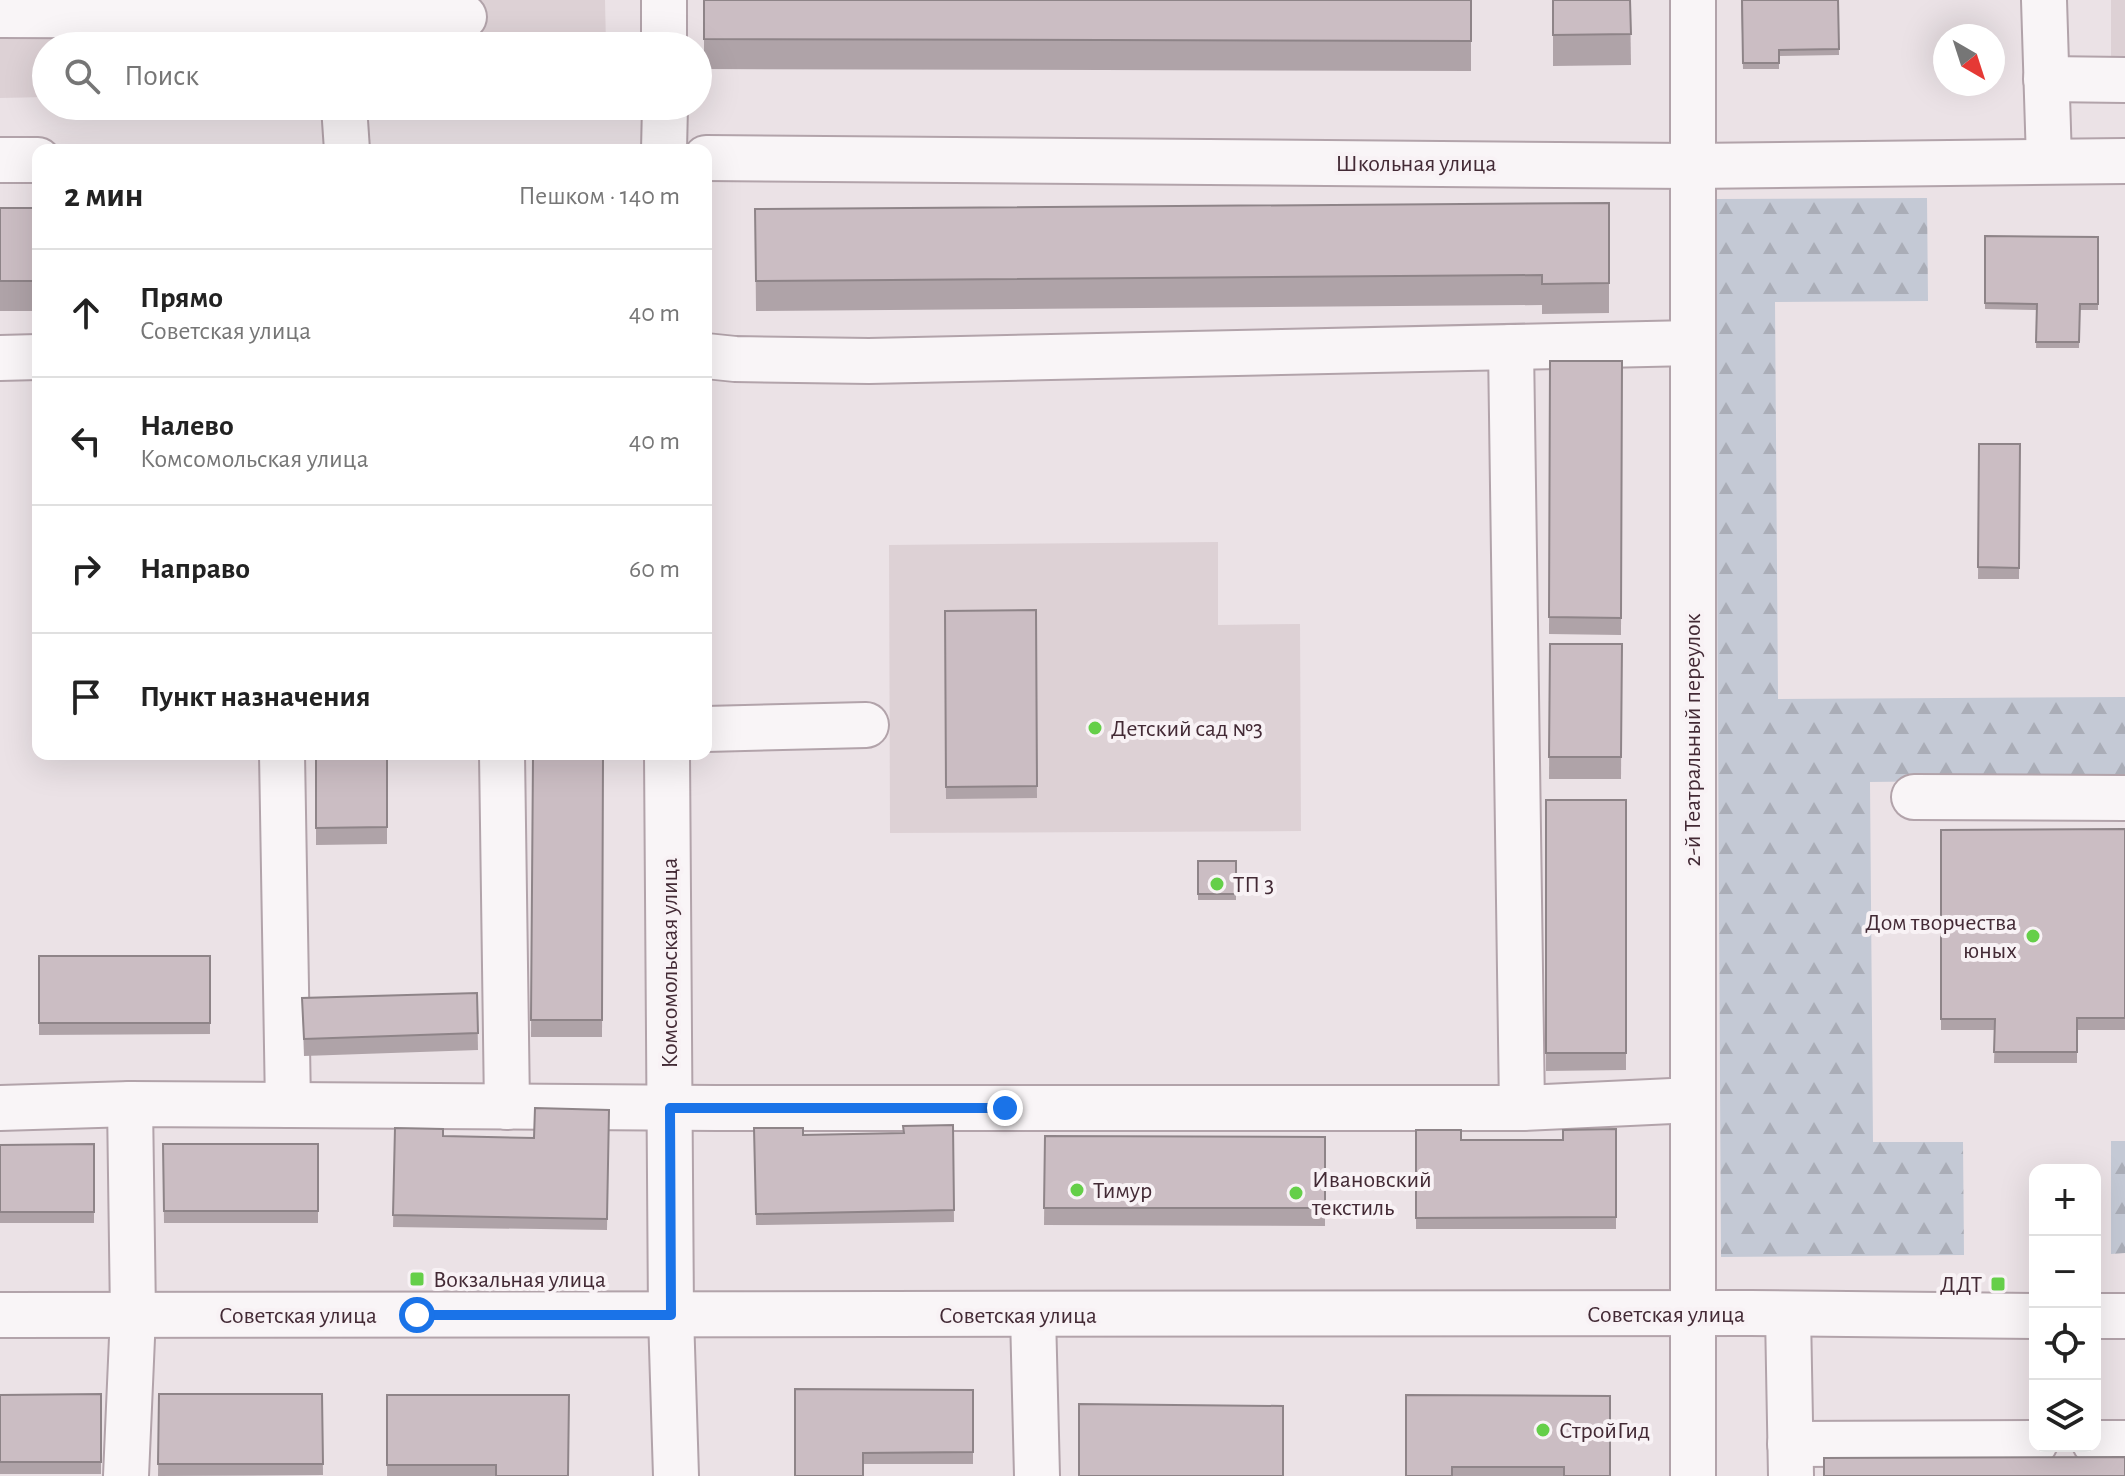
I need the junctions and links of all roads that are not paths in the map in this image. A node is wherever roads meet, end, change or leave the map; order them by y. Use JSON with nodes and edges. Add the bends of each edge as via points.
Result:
{"nodes":[{"id":1,"x":664,"y":0,"type":"edge"},
{"id":2,"x":1693,"y":0,"type":"edge"},
{"id":3,"x":2044,"y":0,"type":"edge"},
{"id":4,"x":0,"y":15,"type":"edge"},
{"id":5,"x":464,"y":17,"type":"dead end"},
{"id":6,"x":340,"y":31,"type":"edge"},
{"id":7,"x":664,"y":32,"type":"edge"},
{"id":8,"x":2046,"y":79,"type":"junction"},
{"id":9,"x":2125,"y":80,"type":"edge"},
{"id":10,"x":345,"y":120,"type":"edge"},
{"id":11,"x":665,"y":120,"type":"edge"},
{"id":12,"x":347,"y":144,"type":"edge"},
{"id":13,"x":664,"y":144,"type":"edge"},
{"id":14,"x":712,"y":158,"type":"edge"},
{"id":15,"x":0,"y":160,"type":"edge"},
{"id":16,"x":32,"y":160,"type":"edge"},
{"id":17,"x":2049,"y":160,"type":"junction"},
{"id":18,"x":2125,"y":161,"type":"edge"},
{"id":19,"x":1691,"y":166,"type":"junction"},
{"id":20,"x":1692,"y":343,"type":"junction"},
{"id":21,"x":1511,"y":347,"type":"junction"},
{"id":22,"x":32,"y":357,"type":"edge"},
{"id":23,"x":712,"y":357,"type":"edge"},
{"id":24,"x":0,"y":358,"type":"edge"},
{"id":25,"x":866,"y":725,"type":"dead end"},
{"id":26,"x":712,"y":729,"type":"edge"},
{"id":27,"x":282,"y":760,"type":"edge"},
{"id":28,"x":502,"y":760,"type":"edge"},
{"id":29,"x":667,"y":760,"type":"edge"},
{"id":30,"x":1914,"y":797,"type":"dead end"},
{"id":31,"x":2125,"y":798,"type":"edge"},
{"id":32,"x":1693,"y":1100,"type":"junction"},
{"id":33,"x":130,"y":1104,"type":"junction"},
{"id":34,"x":288,"y":1105,"type":"junction"},
{"id":35,"x":507,"y":1107,"type":"junction"},
{"id":36,"x":0,"y":1108,"type":"edge"},
{"id":37,"x":670,"y":1108,"type":"junction"},
{"id":38,"x":1522,"y":1108,"type":"junction"},
{"id":39,"x":1694,"y":1314,"type":"junction"},
{"id":40,"x":1788,"y":1314,"type":"junction"},
{"id":41,"x":0,"y":1315,"type":"edge"},
{"id":42,"x":133,"y":1315,"type":"junction"},
{"id":43,"x":671,"y":1315,"type":"junction"},
{"id":44,"x":1033,"y":1315,"type":"junction"},
{"id":45,"x":2029,"y":1316,"type":"edge"},
{"id":46,"x":2101,"y":1316,"type":"edge"},
{"id":47,"x":2125,"y":1316,"type":"edge"},
{"id":48,"x":2029,"y":1443,"type":"edge"},
{"id":49,"x":2101,"y":1443,"type":"edge"},
{"id":50,"x":2125,"y":1443,"type":"edge"},
{"id":51,"x":1790,"y":1460,"type":"edge"},
{"id":52,"x":126,"y":1476,"type":"edge"},
{"id":53,"x":676,"y":1476,"type":"edge"},
{"id":54,"x":1037,"y":1476,"type":"edge"},
{"id":55,"x":1693,"y":1476,"type":"edge"}],
"edges":[{"from":1,"to":7,"type":"street"},
{"from":2,"to":19,"type":"street","name":"2-й Театральный переулок"},
{"from":3,"to":8,"type":"street"},
{"from":4,"to":6,"type":"street"},
{"from":5,"to":6,"type":"street"},
{"from":8,"to":9,"type":"street"},
{"from":8,"to":17,"type":"street"},
{"from":10,"to":12,"type":"street"},
{"from":11,"to":13,"type":"street"},
{"from":14,"to":19,"type":"street","name":"Школьная улица"},
{"from":15,"to":16,"type":"street"},
{"from":17,"to":18,"type":"street","name":"Школьная улица"},
{"from":17,"to":19,"type":"street","name":"Школьная улица"},
{"from":19,"to":20,"type":"street","name":"2-й Театральный переулок"},
{"from":20,"to":21,"type":"street"},
{"from":20,"to":32,"type":"street","name":"2-й Театральный переулок"},
{"from":21,"to":23,"type":"street","via":[[869,361]]},
{"from":21,"to":38,"type":"street"},
{"from":22,"to":24,"type":"street"},
{"from":25,"to":26,"type":"street"},
{"from":27,"to":34,"type":"street"},
{"from":28,"to":35,"type":"street"},
{"from":29,"to":37,"type":"street","name":"Комсомольская улица"},
{"from":30,"to":31,"type":"street"},
{"from":32,"to":38,"type":"street"},
{"from":32,"to":39,"type":"street","name":"2-й Театральный переулок"},
{"from":33,"to":34,"type":"street"},
{"from":33,"to":36,"type":"street"},
{"from":33,"to":42,"type":"street"},
{"from":34,"to":35,"type":"street"},
{"from":35,"to":37,"type":"street"},
{"from":37,"to":38,"type":"street"},
{"from":37,"to":43,"type":"street","name":"Комсомольская улица"},
{"from":39,"to":40,"type":"street","name":"Советская улица"},
{"from":39,"to":44,"type":"street","name":"Советская улица"},
{"from":39,"to":55,"type":"street","name":"2-й Театральный переулок"},
{"from":40,"to":45,"type":"street","name":"Советская улица"},
{"from":40,"to":51,"type":"street"},
{"from":41,"to":42,"type":"street","name":"Советская улица"},
{"from":42,"to":43,"type":"street","name":"Советская улица"},
{"from":42,"to":52,"type":"street"},
{"from":43,"to":44,"type":"street","name":"Советская улица"},
{"from":43,"to":53,"type":"street","name":"Комсомольская улица"},
{"from":44,"to":54,"type":"street"},
{"from":46,"to":47,"type":"street"},
{"from":48,"to":51,"type":"street"},
{"from":49,"to":50,"type":"street"}]}
